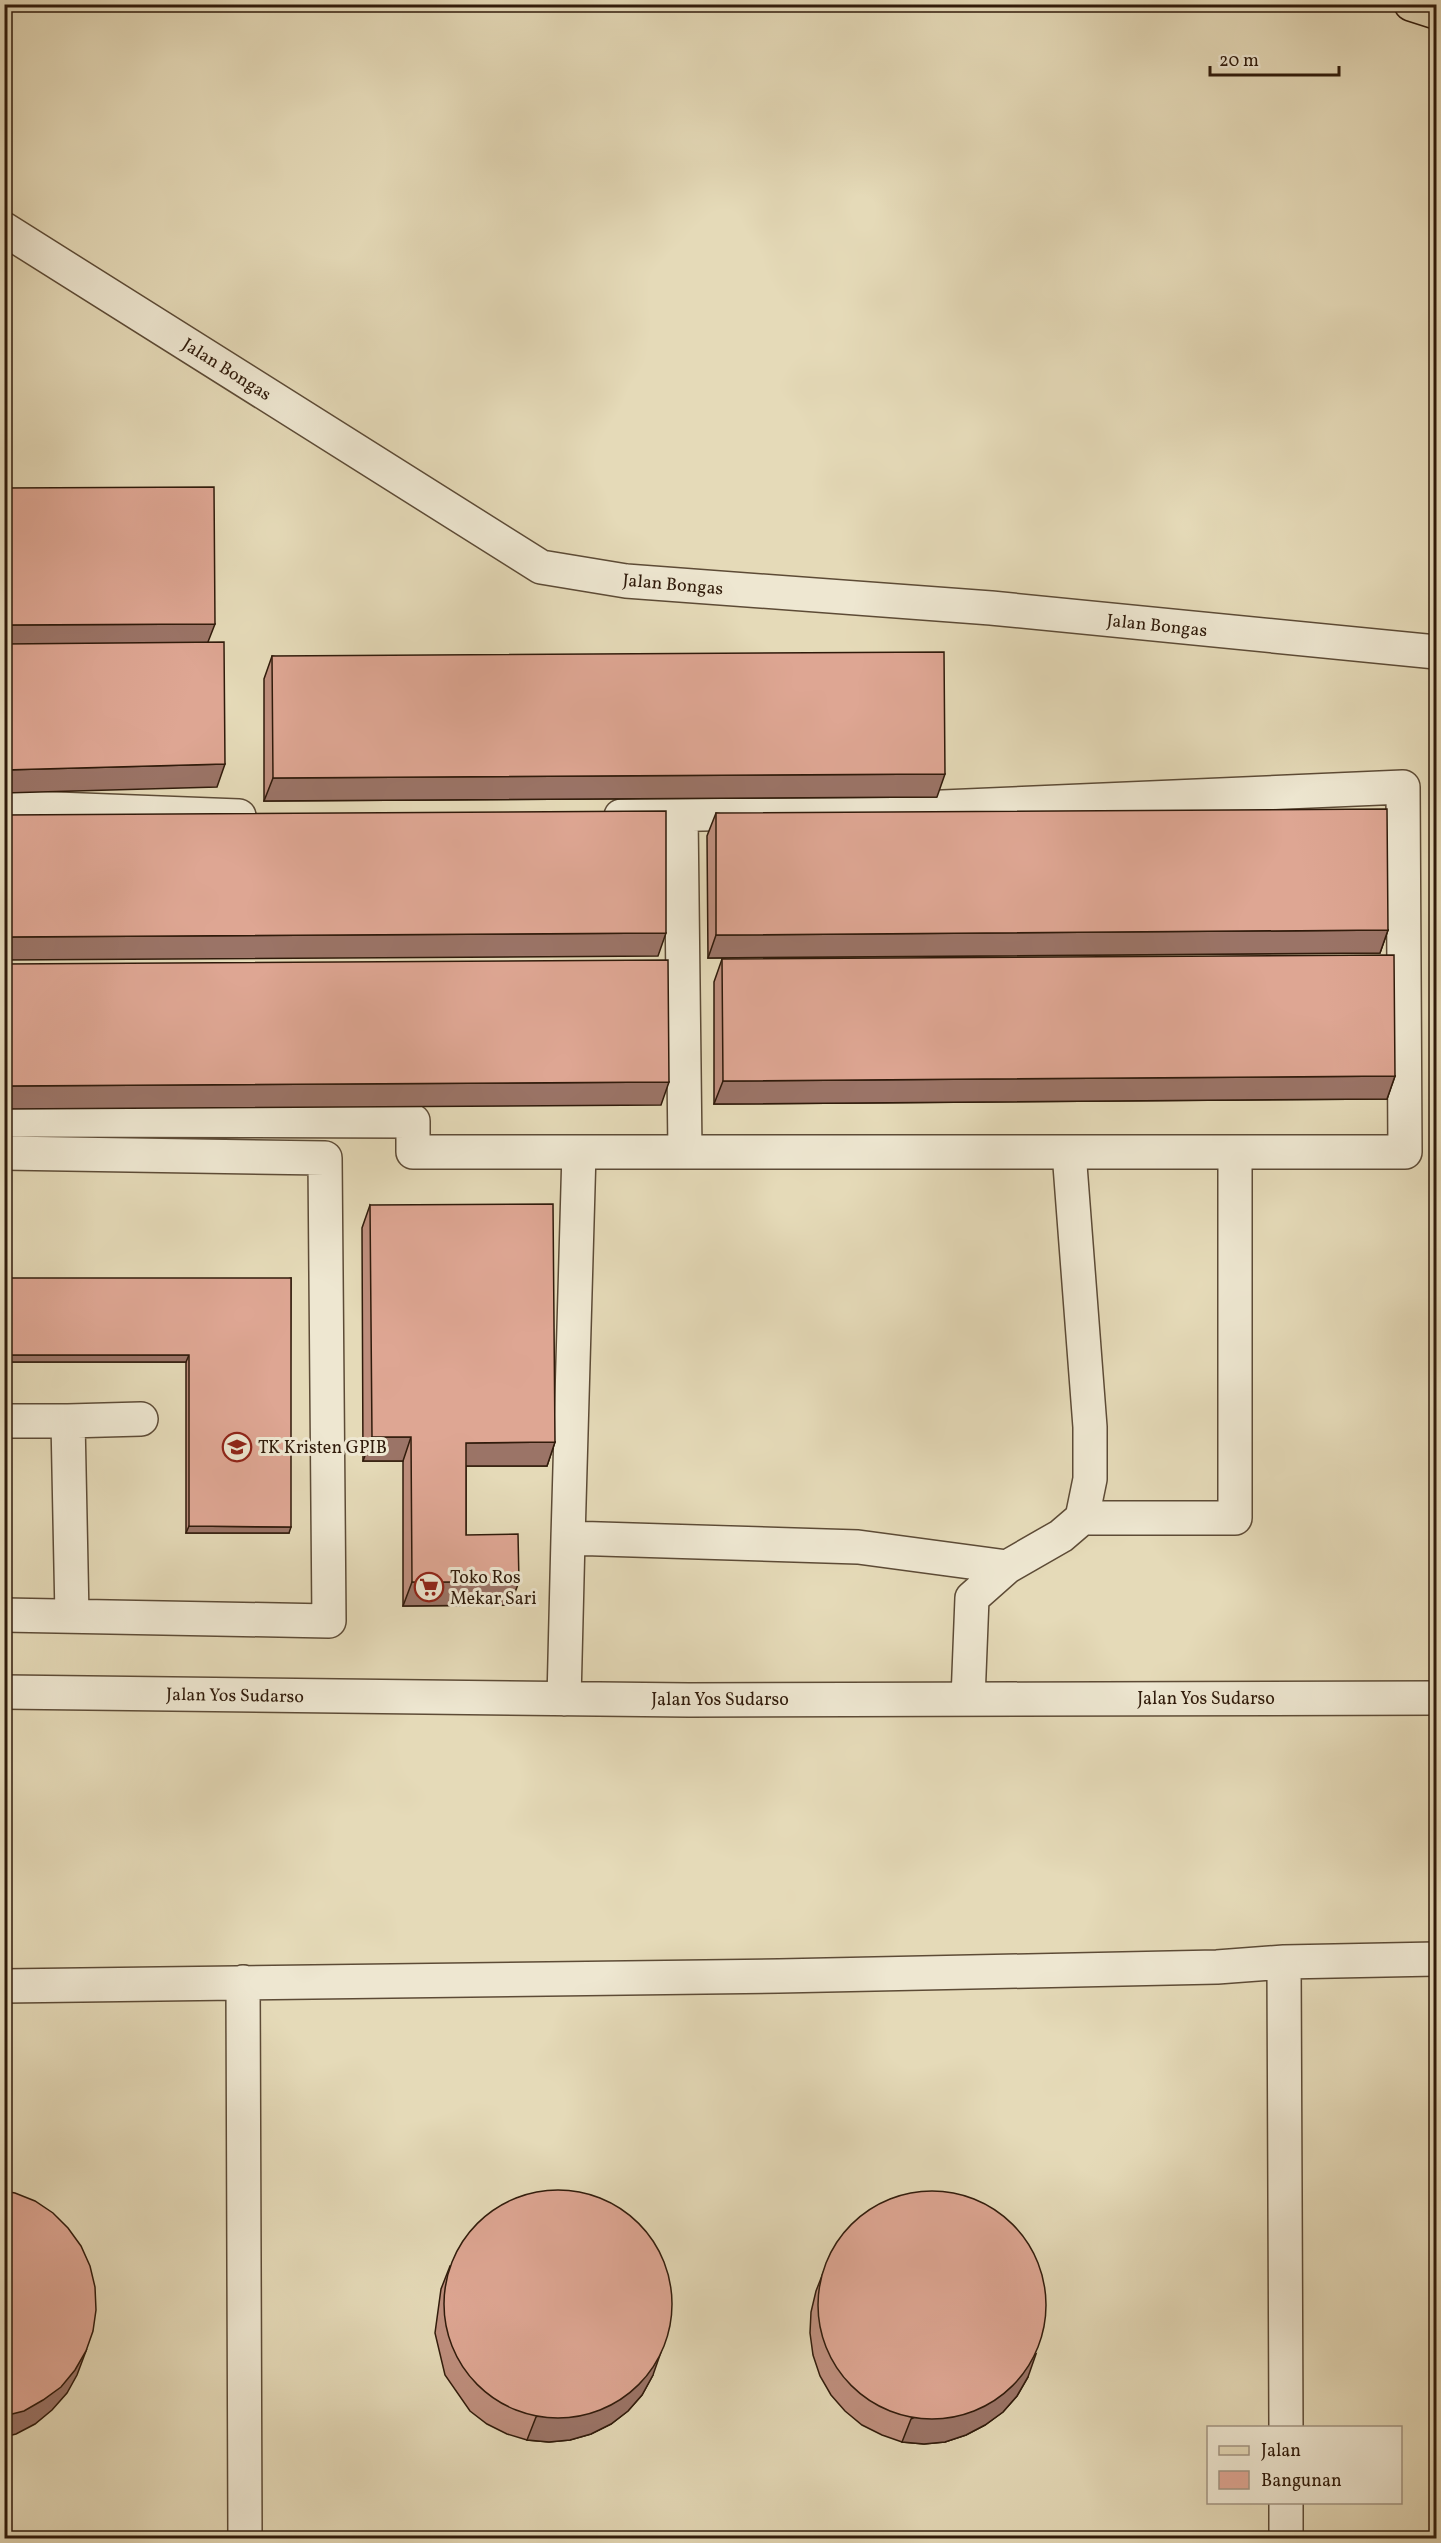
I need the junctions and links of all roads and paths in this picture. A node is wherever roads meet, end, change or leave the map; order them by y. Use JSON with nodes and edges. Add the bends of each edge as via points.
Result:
{"nodes":[{"id":1,"x":1411,"y":4,"type":"edge"},
{"id":2,"x":1437,"y":12,"type":"edge"},
{"id":3,"x":4,"y":229,"type":"edge"},
{"id":4,"x":1437,"y":652,"type":"edge"},
{"id":5,"x":4,"y":807,"type":"edge"},
{"id":6,"x":681,"y":815,"type":"junction"},
{"id":7,"x":271,"y":817,"type":"edge"},
{"id":8,"x":590,"y":817,"type":"edge"},
{"id":9,"x":4,"y":1120,"type":"edge"},
{"id":10,"x":579,"y":1152,"type":"junction"},
{"id":11,"x":685,"y":1152,"type":"junction"},
{"id":12,"x":1069,"y":1152,"type":"junction"},
{"id":13,"x":4,"y":1153,"type":"edge"},
{"id":14,"x":1235,"y":1154,"type":"junction"},
{"id":15,"x":141,"y":1419,"type":"dead end"},
{"id":16,"x":4,"y":1421,"type":"edge"},
{"id":17,"x":68,"y":1421,"type":"junction"},
{"id":18,"x":1082,"y":1518,"type":"junction"},
{"id":19,"x":568,"y":1538,"type":"junction"},
{"id":20,"x":1007,"y":1567,"type":"junction"},
{"id":21,"x":4,"y":1614,"type":"edge"},
{"id":22,"x":72,"y":1616,"type":"junction"},
{"id":23,"x":4,"y":1692,"type":"edge"},
{"id":24,"x":1437,"y":1698,"type":"edge"},
{"id":25,"x":564,"y":1699,"type":"junction"},
{"id":26,"x":968,"y":1699,"type":"junction"},
{"id":27,"x":1437,"y":1959,"type":"edge"},
{"id":28,"x":1284,"y":1962,"type":"junction"},
{"id":29,"x":243,"y":1982,"type":"junction"},
{"id":30,"x":4,"y":1986,"type":"edge"},
{"id":31,"x":1286,"y":2426,"type":"edge"},
{"id":32,"x":1286,"y":2504,"type":"edge"},
{"id":33,"x":245,"y":2538,"type":"edge"},
{"id":34,"x":1286,"y":2538,"type":"edge"}],
"edges":[{"from":1,"to":2,"type":"main road"},
{"from":3,"to":4,"type":"street","name":"Jalan Bongas","via":[[541,567],[626,581],[991,608]]},
{"from":5,"to":7,"type":"street"},
{"from":6,"to":8,"type":"street"},
{"from":6,"to":11,"type":"street"},
{"from":6,"to":14,"type":"street","via":[[1403,787],[1406,1152]]},
{"from":9,"to":10,"type":"street","via":[[413,1121],[413,1152]]},
{"from":10,"to":11,"type":"street"},
{"from":10,"to":19,"type":"street"},
{"from":11,"to":12,"type":"street"},
{"from":12,"to":14,"type":"street"},
{"from":12,"to":18,"type":"street","via":[[1090,1427],[1090,1479]]},
{"from":13,"to":22,"type":"street","via":[[325,1158],[329,1621]]},
{"from":14,"to":18,"type":"street","via":[[1235,1518]]},
{"from":15,"to":17,"type":"street"},
{"from":16,"to":17,"type":"street"},
{"from":17,"to":22,"type":"street"},
{"from":18,"to":20,"type":"street","via":[[1061,1536]]},
{"from":19,"to":20,"type":"street","via":[[858,1547]]},
{"from":19,"to":25,"type":"street"},
{"from":20,"to":26,"type":"street","via":[[972,1598]]},
{"from":21,"to":22,"type":"street"},
{"from":23,"to":25,"type":"street","name":"Jalan Yos Sudarso"},
{"from":24,"to":26,"type":"street","name":"Jalan Yos Sudarso"},
{"from":25,"to":26,"type":"street","name":"Jalan Yos Sudarso"},
{"from":27,"to":28,"type":"street"},
{"from":28,"to":29,"type":"street","via":[[1217,1967],[779,1976]]},
{"from":28,"to":31,"type":"street"},
{"from":29,"to":30,"type":"street"},
{"from":29,"to":33,"type":"street"},
{"from":32,"to":34,"type":"street"}]}
